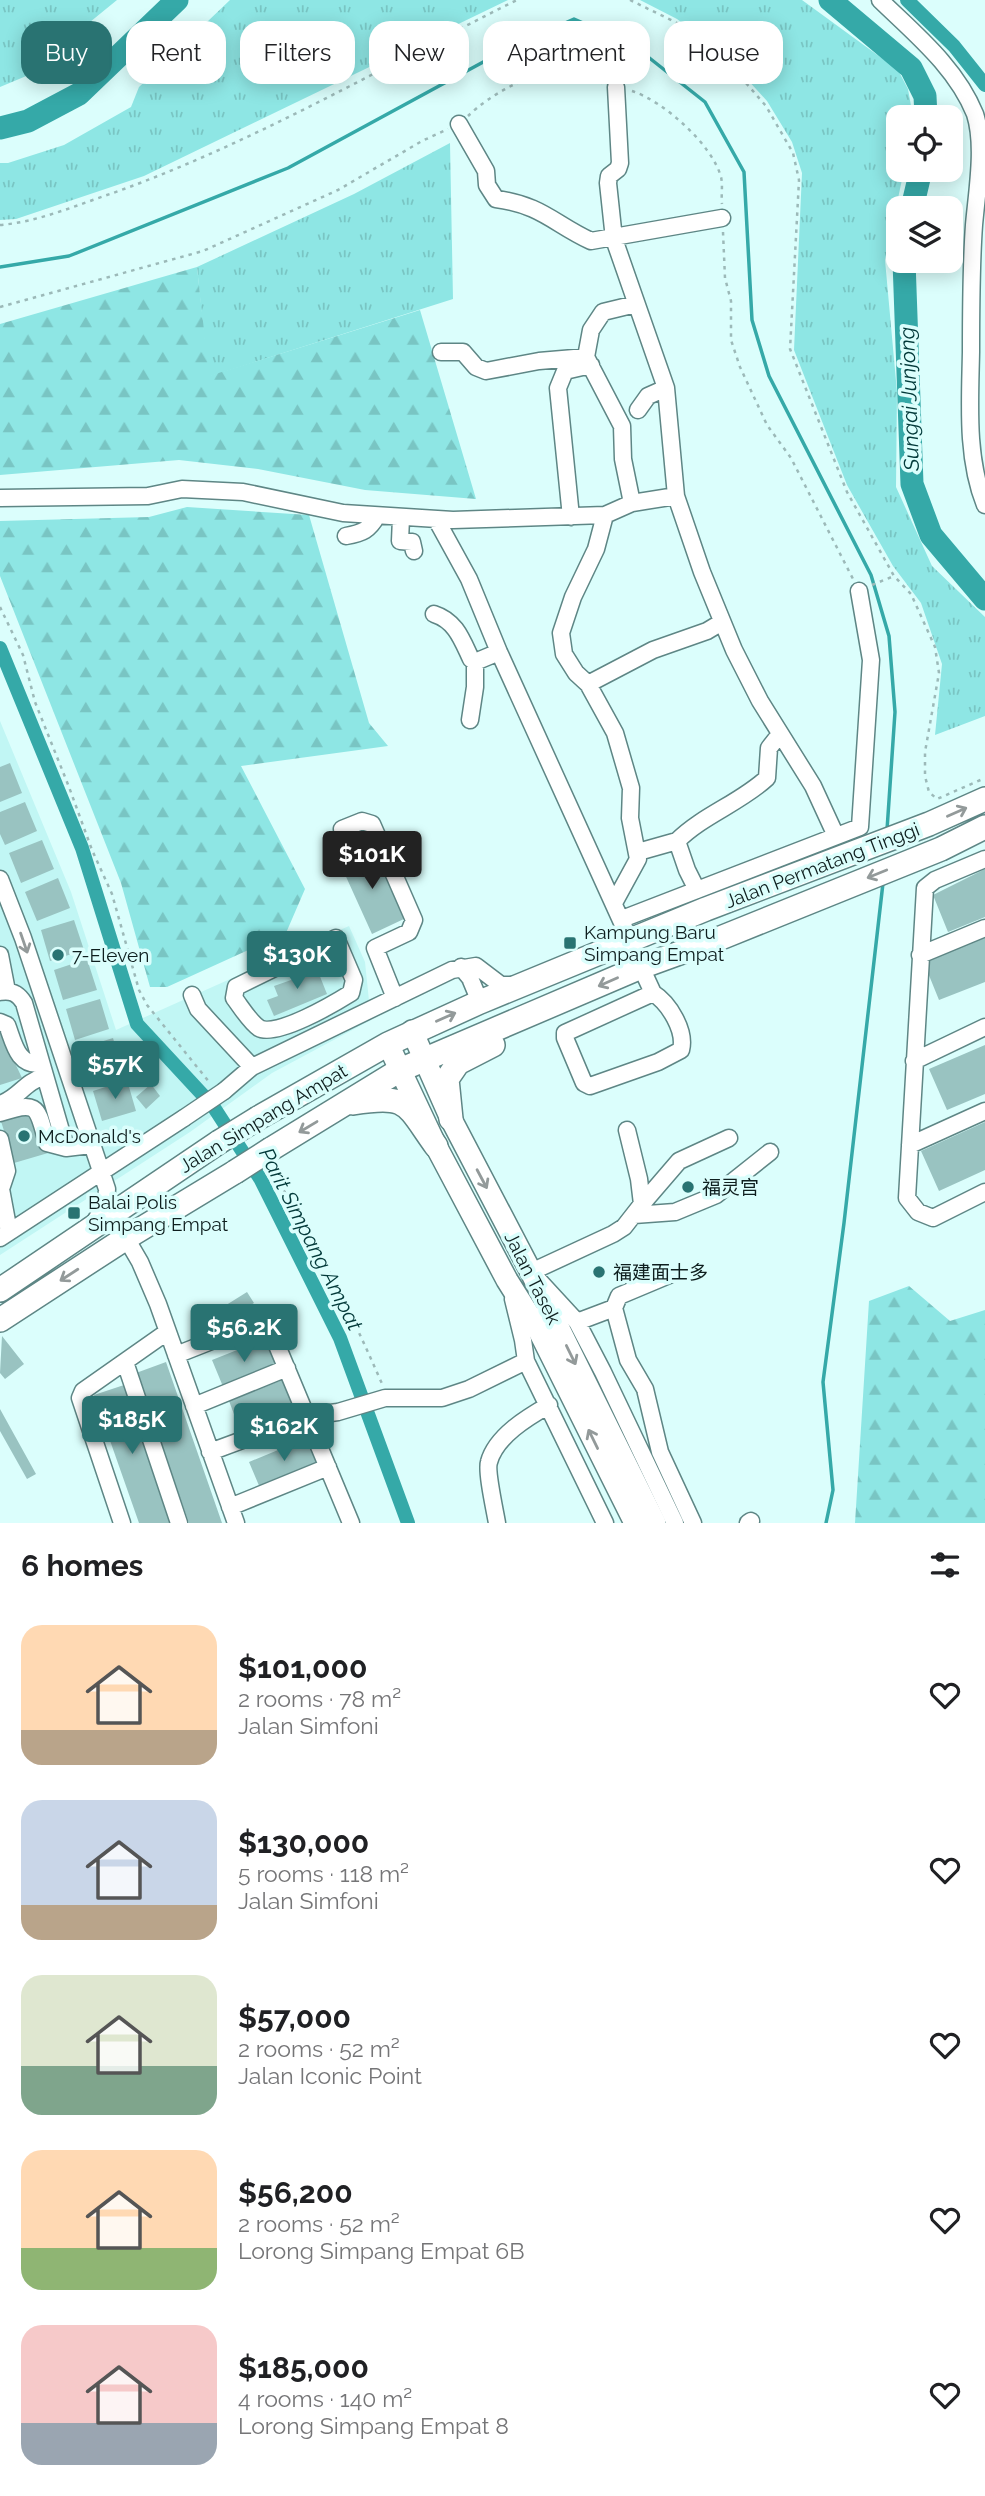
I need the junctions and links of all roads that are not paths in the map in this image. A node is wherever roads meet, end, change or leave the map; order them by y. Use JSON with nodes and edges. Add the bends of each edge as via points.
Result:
{"nodes":[{"id":1,"x":880,"y":0,"type":"edge"},
{"id":2,"x":616,"y":87,"type":"road end"},
{"id":3,"x":459,"y":124,"type":"road end"},
{"id":4,"x":722,"y":218,"type":"road end"},
{"id":5,"x":614,"y":239,"type":"junction"},
{"id":6,"x":636,"y":304,"type":"junction"},
{"id":7,"x":441,"y":352,"type":"dead end"},
{"id":8,"x":588,"y":361,"type":"junction"},
{"id":9,"x":666,"y":388,"type":"junction"},
{"id":10,"x":638,"y":410,"type":"dead end"},
{"id":11,"x":676,"y":496,"type":"junction"},
{"id":12,"x":0,"y":498,"type":"edge"},
{"id":13,"x":632,"y":503,"type":"junction"},
{"id":14,"x":985,"y":505,"type":"edge"},
{"id":15,"x":606,"y":515,"type":"junction"},
{"id":16,"x":377,"y":516,"type":"junction"},
{"id":17,"x":401,"y":517,"type":"junction"},
{"id":18,"x":571,"y":517,"type":"junction"},
{"id":19,"x":436,"y":519,"type":"junction"},
{"id":20,"x":346,"y":536,"type":"dead end"},
{"id":21,"x":414,"y":551,"type":"dead end"},
{"id":22,"x":861,"y":590,"type":"road end"},
{"id":23,"x":434,"y":614,"type":"dead end"},
{"id":24,"x":722,"y":622,"type":"junction"},
{"id":25,"x":499,"y":652,"type":"junction"},
{"id":26,"x":475,"y":662,"type":"junction"},
{"id":27,"x":588,"y":684,"type":"junction"},
{"id":28,"x":470,"y":720,"type":"dead end"},
{"id":29,"x":780,"y":734,"type":"junction"},
{"id":30,"x":985,"y":799,"type":"edge"},
{"id":31,"x":985,"y":827,"type":"edge"},
{"id":32,"x":342,"y":829,"type":"dead end"},
{"id":33,"x":836,"y":836,"type":"junction"},
{"id":34,"x":677,"y":841,"type":"junction"},
{"id":35,"x":638,"y":852,"type":"junction"},
{"id":36,"x":985,"y":859,"type":"edge"},
{"id":37,"x":0,"y":880,"type":"edge"},
{"id":38,"x":702,"y":899,"type":"junction"},
{"id":39,"x":614,"y":903,"type":"junction"},
{"id":40,"x":985,"y":928,"type":"edge"},
{"id":41,"x":621,"y":930,"type":"junction"},
{"id":42,"x":0,"y":955,"type":"edge"},
{"id":43,"x":920,"y":956,"type":"junction"},
{"id":44,"x":461,"y":967,"type":"junction"},
{"id":45,"x":641,"y":967,"type":"junction"},
{"id":46,"x":522,"y":985,"type":"junction"},
{"id":47,"x":3,"y":991,"type":"edge"},
{"id":48,"x":653,"y":993,"type":"junction"},
{"id":49,"x":192,"y":995,"type":"dead end"},
{"id":50,"x":574,"y":997,"type":"junction"},
{"id":51,"x":395,"y":998,"type":"junction"},
{"id":52,"x":480,"y":1002,"type":"junction"},
{"id":53,"x":331,"y":1005,"type":"junction"},
{"id":54,"x":0,"y":1022,"type":"edge"},
{"id":55,"x":339,"y":1025,"type":"junction"},
{"id":56,"x":985,"y":1027,"type":"edge"},
{"id":57,"x":412,"y":1031,"type":"junction"},
{"id":58,"x":490,"y":1032,"type":"junction"},
{"id":59,"x":388,"y":1044,"type":"junction"},
{"id":60,"x":424,"y":1059,"type":"junction"},
{"id":61,"x":914,"y":1061,"type":"junction"},
{"id":62,"x":252,"y":1067,"type":"junction"},
{"id":63,"x":400,"y":1070,"type":"junction"},
{"id":64,"x":43,"y":1071,"type":"junction"},
{"id":65,"x":0,"y":1104,"type":"edge"},
{"id":66,"x":344,"y":1104,"type":"junction"},
{"id":67,"x":985,"y":1111,"type":"edge"},
{"id":68,"x":0,"y":1113,"type":"edge"},
{"id":69,"x":451,"y":1119,"type":"junction"},
{"id":70,"x":626,"y":1130,"type":"dead end"},
{"id":71,"x":729,"y":1138,"type":"dead end"},
{"id":72,"x":0,"y":1139,"type":"edge"},
{"id":73,"x":91,"y":1144,"type":"junction"},
{"id":74,"x":910,"y":1145,"type":"junction"},
{"id":75,"x":436,"y":1146,"type":"junction"},
{"id":76,"x":66,"y":1149,"type":"junction"},
{"id":77,"x":770,"y":1152,"type":"dead end"},
{"id":78,"x":100,"y":1173,"type":"junction"},
{"id":79,"x":985,"y":1192,"type":"edge"},
{"id":80,"x":638,"y":1209,"type":"junction"},
{"id":81,"x":91,"y":1228,"type":"junction"},
{"id":82,"x":5,"y":1235,"type":"edge"},
{"id":83,"x":126,"y":1238,"type":"junction"},
{"id":84,"x":531,"y":1272,"type":"junction"},
{"id":85,"x":669,"y":1275,"type":"dead end"},
{"id":86,"x":10,"y":1277,"type":"edge"},
{"id":87,"x":508,"y":1280,"type":"junction"},
{"id":88,"x":0,"y":1290,"type":"edge"},
{"id":89,"x":614,"y":1308,"type":"junction"},
{"id":90,"x":0,"y":1320,"type":"edge"},
{"id":91,"x":577,"y":1322,"type":"junction"},
{"id":92,"x":167,"y":1332,"type":"junction"},
{"id":93,"x":176,"y":1355,"type":"junction"},
{"id":94,"x":628,"y":1360,"type":"junction"},
{"id":95,"x":526,"y":1361,"type":"junction"},
{"id":96,"x":125,"y":1362,"type":"junction"},
{"id":97,"x":287,"y":1367,"type":"junction"},
{"id":98,"x":603,"y":1372,"type":"junction"},
{"id":99,"x":549,"y":1405,"type":"junction"},
{"id":100,"x":194,"y":1406,"type":"junction"},
{"id":101,"x":307,"y":1416,"type":"junction"},
{"id":102,"x":210,"y":1452,"type":"junction"},
{"id":103,"x":328,"y":1467,"type":"junction"},
{"id":104,"x":630,"y":1496,"type":"junction"},
{"id":105,"x":230,"y":1507,"type":"junction"},
{"id":106,"x":350,"y":1520,"type":"edge"},
{"id":107,"x":122,"y":1523,"type":"edge"},
{"id":108,"x":179,"y":1523,"type":"edge"},
{"id":109,"x":236,"y":1523,"type":"edge"},
{"id":110,"x":332,"y":1523,"type":"edge"},
{"id":111,"x":497,"y":1523,"type":"edge"},
{"id":112,"x":605,"y":1523,"type":"edge"},
{"id":113,"x":635,"y":1523,"type":"edge"},
{"id":114,"x":654,"y":1523,"type":"edge"},
{"id":115,"x":675,"y":1523,"type":"edge"},
{"id":116,"x":693,"y":1523,"type":"edge"}],
"edges":[{"from":1,"to":14,"type":"street","via":[[955,78],[976,116],[981,140],[972,255],[970,401],[973,460]]},
{"from":2,"to":5,"type":"street","via":[[620,163],[608,183]]},
{"from":3,"to":5,"type":"street","via":[[496,199],[540,210],[592,241]]},
{"from":4,"to":5,"type":"street"},
{"from":5,"to":6,"type":"street"},
{"from":6,"to":8,"type":"street","via":[[603,312],[591,330]]},
{"from":6,"to":9,"type":"street"},
{"from":7,"to":8,"type":"street","via":[[463,352],[486,371],[539,362]]},
{"from":8,"to":13,"type":"street","via":[[622,426]]},
{"from":8,"to":18,"type":"street","via":[[565,371],[558,388]]},
{"from":9,"to":10,"type":"street","via":[[648,396]]},
{"from":9,"to":11,"type":"street"},
{"from":11,"to":13,"type":"street"},
{"from":11,"to":24,"type":"street"},
{"from":12,"to":16,"type":"street","via":[[148,496],[182,489],[243,492]]},
{"from":13,"to":15,"type":"street"},
{"from":15,"to":18,"type":"street"},
{"from":15,"to":27,"type":"street","via":[[561,633],[564,654]]},
{"from":16,"to":17,"type":"street"},
{"from":16,"to":20,"type":"street","via":[[369,529]]},
{"from":17,"to":19,"type":"street"},
{"from":17,"to":21,"type":"street","via":[[400,541],[412,542]]},
{"from":18,"to":19,"type":"street"},
{"from":19,"to":25,"type":"street","via":[[469,579]]},
{"from":22,"to":33,"type":"street","via":[[871,660],[860,827]]},
{"from":23,"to":26,"type":"street","via":[[458,632]]},
{"from":24,"to":27,"type":"street","via":[[653,650]]},
{"from":24,"to":29,"type":"street"},
{"from":25,"to":26,"type":"street"},
{"from":25,"to":39,"type":"street"},
{"from":26,"to":28,"type":"street"},
{"from":27,"to":35,"type":"street","via":[[615,733],[631,788],[630,818]]},
{"from":29,"to":33,"type":"street","via":[[813,786]]},
{"from":29,"to":34,"type":"street","via":[[769,748],[767,778]]},
{"from":38,"to":30,"type":"highway","name":"Jalan Permatang Tinggi","one_way":true,"via":[[929,824]]},
{"from":31,"to":45,"type":"highway","name":"Jalan Permatang Tinggi","one_way":true,"via":[[941,849]]},
{"from":32,"to":51,"type":"street","via":[[362,821],[372,824],[414,920],[409,932],[375,948]]},
{"from":33,"to":38,"type":"street"},
{"from":34,"to":35,"type":"street"},
{"from":34,"to":38,"type":"street"},
{"from":35,"to":39,"type":"street"},
{"from":36,"to":43,"type":"street","via":[[925,888]]},
{"from":37,"to":73,"type":"street","one_way":true},
{"from":38,"to":41,"type":"street"},
{"from":38,"to":41,"type":"highway","name":"Jalan Permatang Tinggi","via":[[665,926]]},
{"from":39,"to":41,"type":"street"},
{"from":40,"to":43,"type":"street"},
{"from":41,"to":46,"type":"highway","name":"Jalan Permatang Tinggi"},
{"from":42,"to":47,"type":"street"},
{"from":43,"to":61,"type":"street"},
{"from":44,"to":46,"type":"street","via":[[476,966],[501,985]]},
{"from":44,"to":51,"type":"street"},
{"from":44,"to":52,"type":"street"},
{"from":45,"to":48,"type":"street"},
{"from":45,"to":50,"type":"highway","name":"Jalan Permatang Tinggi","one_way":true},
{"from":46,"to":52,"type":"highway","name":"Jalan Permatang Tinggi"},
{"from":47,"to":64,"type":"street","via":[[20,996],[24,1003]]},
{"from":48,"to":48,"type":"street","via":[[565,1033],[584,1083],[590,1086],[681,1050],[683,1041],[663,999]]},
{"from":49,"to":62,"type":"street","via":[[198,1009]]},
{"from":50,"to":58,"type":"highway","name":"Jalan Permatang Tinggi"},
{"from":50,"to":69,"type":"highway","via":[[536,1023],[458,1063],[447,1079]]},
{"from":51,"to":55,"type":"street"},
{"from":57,"to":52,"type":"highway","name":"Jalan Permatang Tinggi","one_way":true},
{"from":52,"to":58,"type":"highway"},
{"from":53,"to":53,"type":"street","via":[[273,1031],[259,1028],[234,998],[236,987],[336,938],[354,980],[351,993]]},
{"from":53,"to":55,"type":"street"},
{"from":54,"to":64,"type":"street","via":[[7,1025],[20,1059]]},
{"from":55,"to":62,"type":"street"},
{"from":56,"to":61,"type":"street"},
{"from":57,"to":59,"type":"highway","name":"Jalan Permatang Tinggi"},
{"from":57,"to":60,"type":"main road","name":"Jalan Tasek"},
{"from":58,"to":60,"type":"highway","name":"Jalan Permatang Tinggi"},
{"from":59,"to":63,"type":"main road","name":"Jalan Tasek"},
{"from":59,"to":81,"type":"highway","name":"Jalan Simpang Ampat","bridge":true,"via":[[219,1142]]},
{"from":60,"to":63,"type":"highway","name":"Jalan Permatang Tinggi"},
{"from":60,"to":69,"type":"main road","name":"Jalan Tasek"},
{"from":61,"to":74,"type":"street"},
{"from":62,"to":78,"type":"street","bridge":true,"via":[[224,1091]]},
{"from":63,"to":66,"type":"highway","name":"Jalan Simpang Ampat"},
{"from":63,"to":75,"type":"main road","name":"Jalan Tasek"},
{"from":64,"to":65,"type":"street","via":[[13,1100]]},
{"from":64,"to":76,"type":"street"},
{"from":66,"to":75,"type":"highway","via":[[394,1100],[407,1106]]},
{"from":66,"to":83,"type":"highway","name":"Jalan Simpang Ampat","one_way":true,"bridge":true},
{"from":67,"to":74,"type":"street"},
{"from":68,"to":76,"type":"street","via":[[26,1106],[34,1109],[47,1143]]},
{"from":69,"to":84,"type":"main road","name":"Jalan Tasek","one_way":true},
{"from":70,"to":80,"type":"street","via":[[639,1179]]},
{"from":71,"to":80,"type":"street","via":[[679,1161]]},
{"from":72,"to":82,"type":"street","via":[[7,1171],[1,1189]]},
{"from":73,"to":76,"type":"street"},
{"from":73,"to":78,"type":"street"},
{"from":74,"to":79,"type":"street","via":[[907,1198],[918,1212],[933,1218]]},
{"from":75,"to":87,"type":"main road","name":"Jalan Tasek"},
{"from":77,"to":80,"type":"street","via":[[716,1195],[675,1212]]},
{"from":78,"to":81,"type":"street","via":[[107,1189],[106,1203]]},
{"from":78,"to":82,"type":"street"},
{"from":80,"to":84,"type":"street","via":[[613,1234]]},
{"from":81,"to":86,"type":"highway","name":"Jalan Simpang Ampat"},
{"from":83,"to":90,"type":"highway","name":"Jalan Simpang Ampat","one_way":true},
{"from":83,"to":92,"type":"street","via":[[141,1262]]},
{"from":84,"to":91,"type":"street"},
{"from":84,"to":104,"type":"main road","name":"Jalan Tasek","one_way":true},
{"from":85,"to":89,"type":"street","via":[[619,1296]]},
{"from":86,"to":88,"type":"highway","name":"Jalan Simpang Ampat"},
{"from":87,"to":95,"type":"street"},
{"from":104,"to":87,"type":"main road","name":"Jalan Tasek","one_way":true},
{"from":89,"to":91,"type":"street"},
{"from":89,"to":94,"type":"street"},
{"from":91,"to":98,"type":"street"},
{"from":92,"to":93,"type":"street"},
{"from":92,"to":96,"type":"street"},
{"from":93,"to":97,"type":"street","via":[[257,1322],[271,1331]]},
{"from":93,"to":100,"type":"street"},
{"from":94,"to":98,"type":"street"},
{"from":94,"to":116,"type":"street","via":[[645,1389],[660,1452]]},
{"from":95,"to":99,"type":"street"},
{"from":95,"to":101,"type":"street","via":[[442,1398],[385,1398]]},
{"from":96,"to":107,"type":"street","via":[[83,1391],[80,1398]]},
{"from":96,"to":108,"type":"street"},
{"from":97,"to":100,"type":"street"},
{"from":97,"to":101,"type":"street"},
{"from":98,"to":115,"type":"street"},
{"from":99,"to":111,"type":"street","via":[[518,1423],[488,1462]]},
{"from":99,"to":112,"type":"street"},
{"from":100,"to":102,"type":"street"},
{"from":101,"to":102,"type":"street"},
{"from":101,"to":103,"type":"street"},
{"from":102,"to":105,"type":"street"},
{"from":103,"to":105,"type":"street"},
{"from":103,"to":106,"type":"street"},
{"from":104,"to":113,"type":"main road","name":"Jalan Tasek"},
{"from":104,"to":114,"type":"main road","name":"Jalan Tasek"},
{"from":105,"to":109,"type":"street"},
{"from":106,"to":110,"type":"street"}]}
